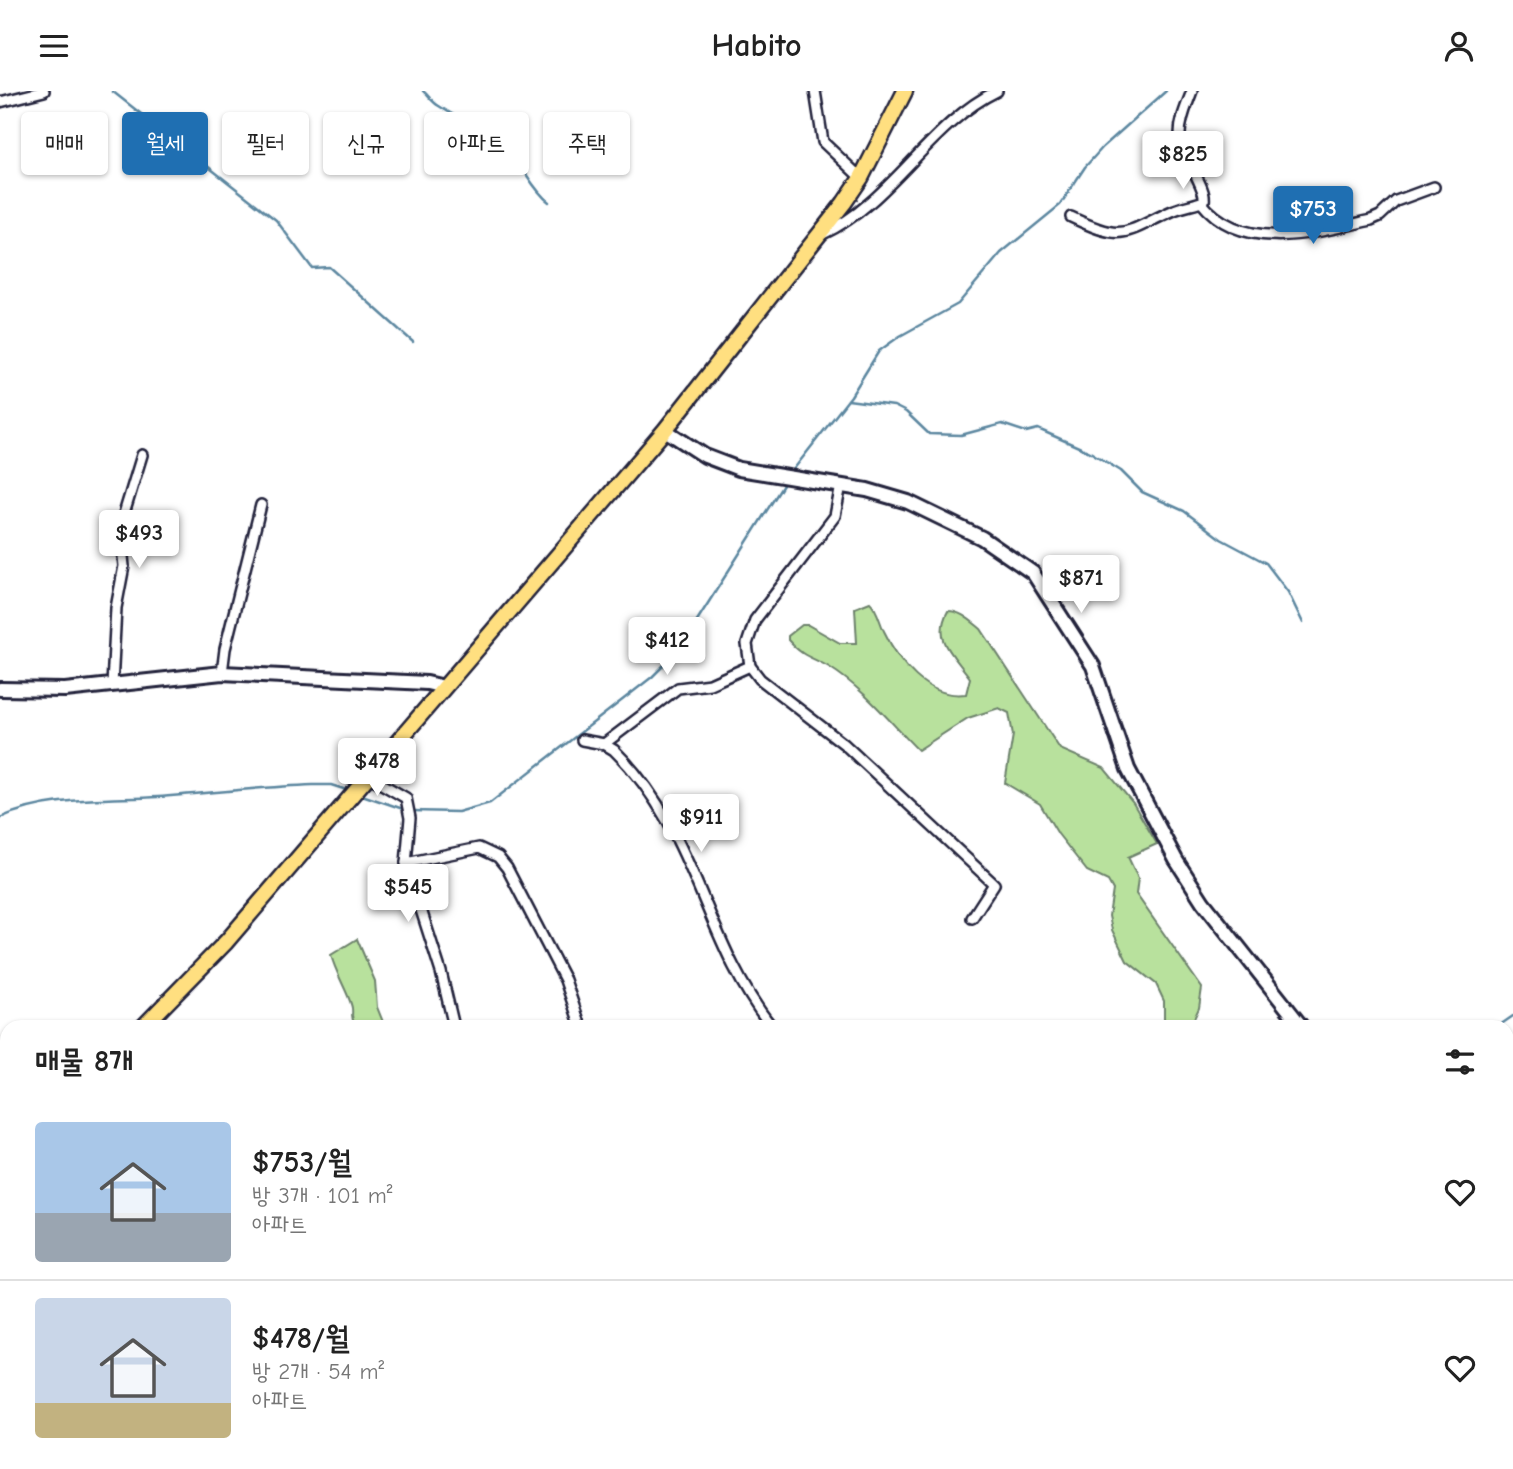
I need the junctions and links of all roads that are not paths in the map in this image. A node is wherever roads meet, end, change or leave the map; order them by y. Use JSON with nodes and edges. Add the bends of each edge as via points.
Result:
{"nodes":[{"id":1,"x":44,"y":91,"type":"edge"},
{"id":2,"x":814,"y":91,"type":"edge"},
{"id":3,"x":905,"y":91,"type":"edge"},
{"id":4,"x":997,"y":91,"type":"edge"},
{"id":5,"x":1192,"y":91,"type":"edge"},
{"id":6,"x":0,"y":102,"type":"edge"},
{"id":7,"x":860,"y":178,"type":"junction"},
{"id":8,"x":1434,"y":187,"type":"dead end"},
{"id":9,"x":1201,"y":202,"type":"junction"},
{"id":10,"x":1071,"y":217,"type":"dead end"},
{"id":11,"x":822,"y":235,"type":"junction"},
{"id":12,"x":665,"y":430,"type":"junction"},
{"id":13,"x":142,"y":455,"type":"dead end"},
{"id":14,"x":841,"y":485,"type":"junction"},
{"id":15,"x":261,"y":505,"type":"dead end"},
{"id":16,"x":750,"y":666,"type":"junction"},
{"id":17,"x":222,"y":673,"type":"junction"},
{"id":18,"x":112,"y":685,"type":"junction"},
{"id":19,"x":444,"y":687,"type":"junction"},
{"id":20,"x":0,"y":689,"type":"edge"},
{"id":21,"x":582,"y":740,"type":"dead end"},
{"id":22,"x":604,"y":744,"type":"junction"},
{"id":23,"x":365,"y":780,"type":"junction"},
{"id":24,"x":406,"y":863,"type":"junction"},
{"id":25,"x":972,"y":918,"type":"dead end"},
{"id":26,"x":150,"y":1020,"type":"edge"},
{"id":27,"x":452,"y":1020,"type":"edge"},
{"id":28,"x":578,"y":1020,"type":"edge"},
{"id":29,"x":767,"y":1020,"type":"edge"},
{"id":30,"x":1296,"y":1020,"type":"edge"}],
"edges":[{"from":1,"to":6,"type":"street"},
{"from":2,"to":7,"type":"street","via":[[823,142]]},
{"from":3,"to":7,"type":"main road"},
{"from":4,"to":11,"type":"street","via":[[964,111],[856,214]]},
{"from":5,"to":9,"type":"street","via":[[1180,135],[1187,161],[1204,192]]},
{"from":7,"to":11,"type":"main road"},
{"from":8,"to":9,"type":"street","via":[[1396,201],[1371,220],[1266,237],[1231,227]]},
{"from":9,"to":10,"type":"street","via":[[1129,233],[1111,233]]},
{"from":11,"to":12,"type":"main road"},
{"from":12,"to":14,"type":"main road","via":[[705,456],[739,469]]},
{"from":12,"to":19,"type":"main road"},
{"from":13,"to":18,"type":"street","via":[[120,527],[124,566],[116,608]]},
{"from":14,"to":16,"type":"street","via":[[835,516],[755,619],[747,644]]},
{"from":14,"to":30,"type":"main road","via":[[887,494],[947,519],[998,547],[1037,577],[1093,666],[1128,769],[1176,860],[1203,902]]},
{"from":15,"to":17,"type":"street"},
{"from":16,"to":22,"type":"street","via":[[710,684],[678,688]]},
{"from":16,"to":25,"type":"street","via":[[760,679],[844,744],[994,884]]},
{"from":17,"to":18,"type":"main road"},
{"from":17,"to":19,"type":"main road"},
{"from":18,"to":20,"type":"main road"},
{"from":19,"to":23,"type":"main road"},
{"from":21,"to":22,"type":"street"},
{"from":22,"to":29,"type":"street","via":[[643,780],[668,818],[740,981]]},
{"from":23,"to":24,"type":"street","via":[[404,795],[410,818]]},
{"from":23,"to":26,"type":"main road","via":[[226,942]]},
{"from":24,"to":27,"type":"street"},
{"from":24,"to":28,"type":"street","via":[[479,848],[498,857],[555,959]]}]}
